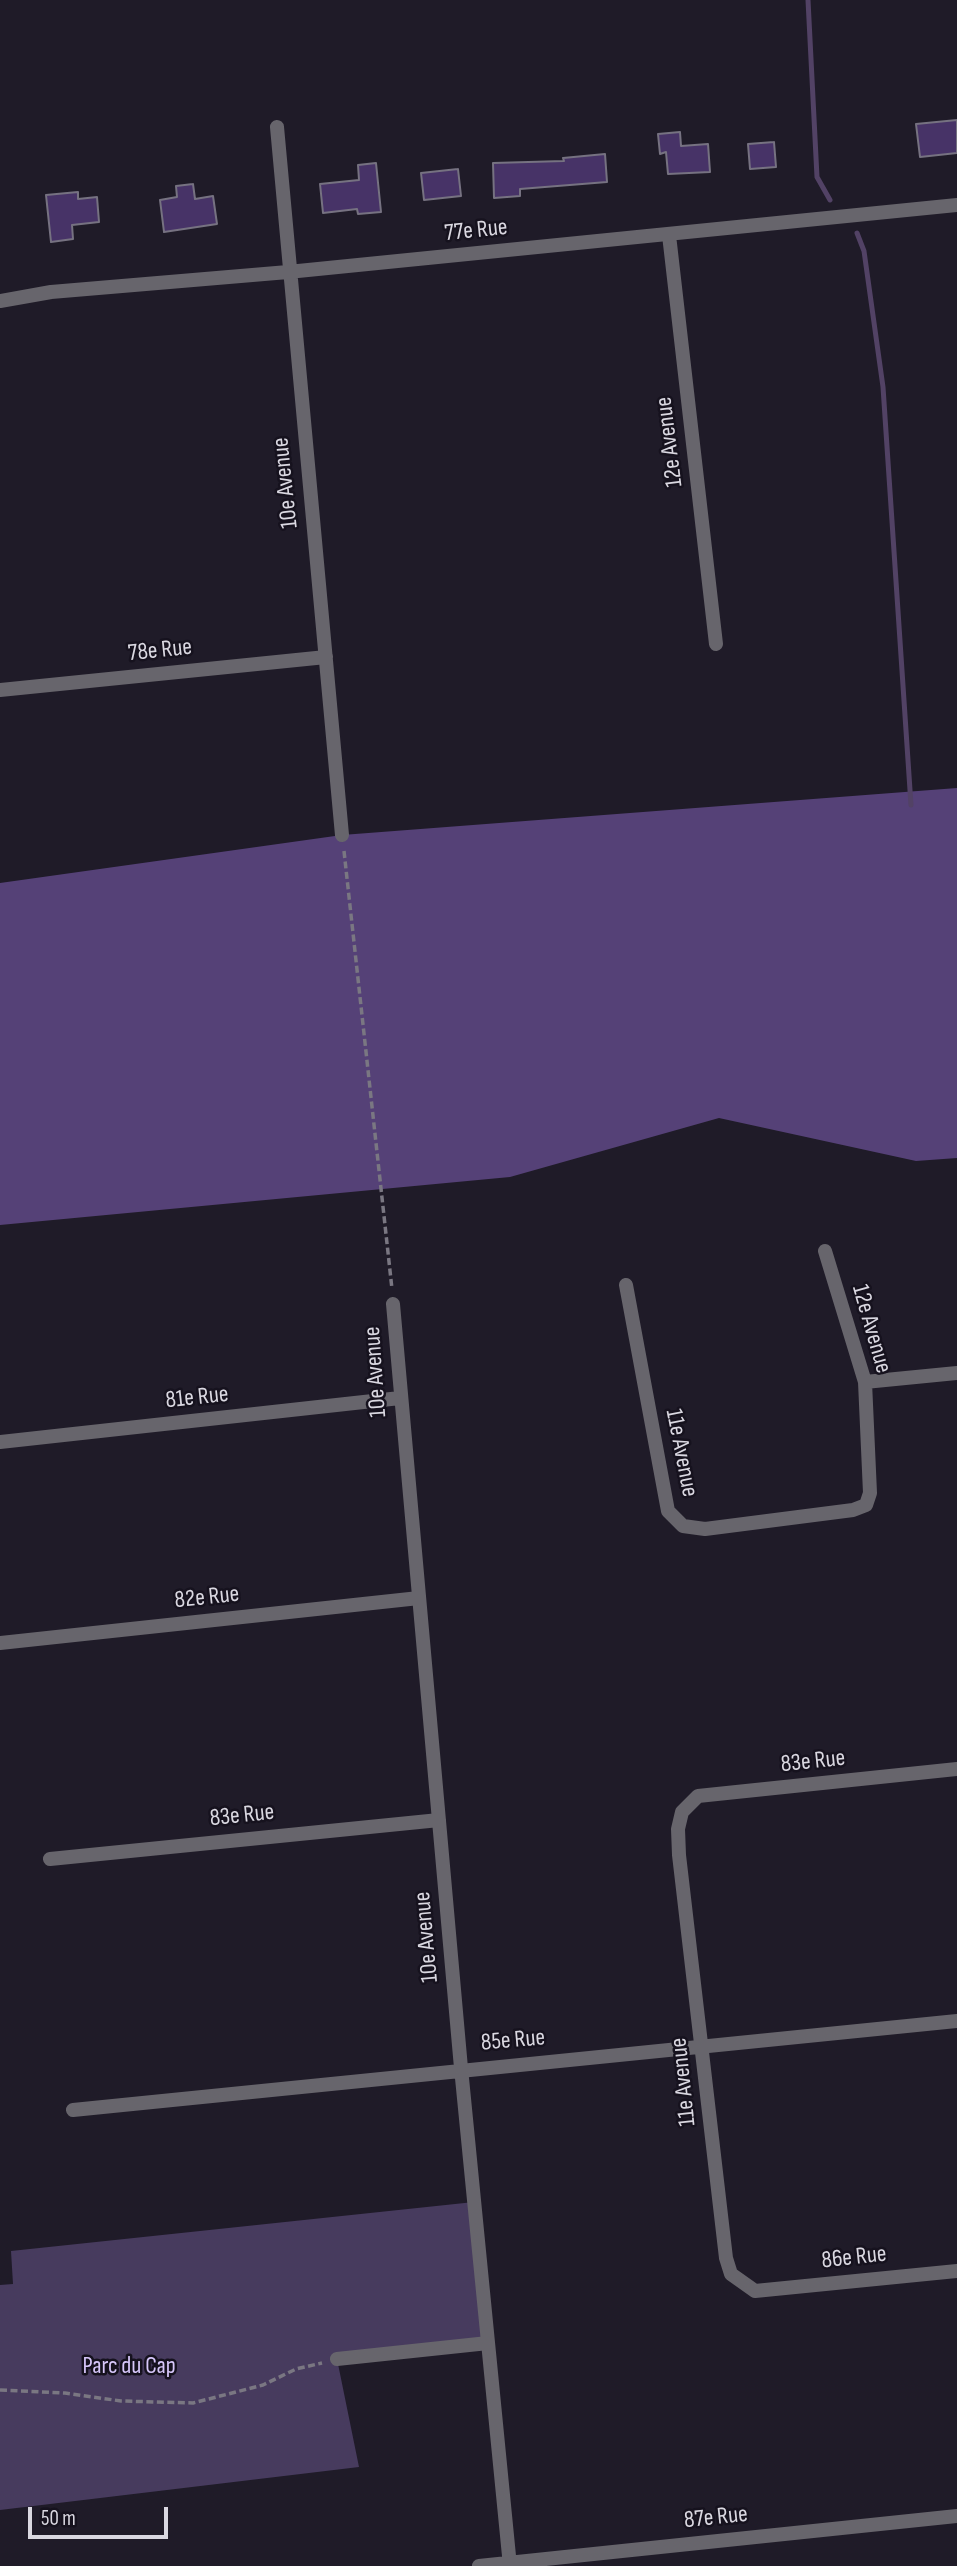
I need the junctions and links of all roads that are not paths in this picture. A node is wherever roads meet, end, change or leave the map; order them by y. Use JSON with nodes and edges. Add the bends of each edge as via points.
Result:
{"nodes":[{"id":1,"x":277,"y":127,"type":"dead end"},
{"id":2,"x":957,"y":205,"type":"edge"},
{"id":3,"x":669,"y":235,"type":"junction"},
{"id":4,"x":288,"y":272,"type":"junction"},
{"id":5,"x":0,"y":301,"type":"edge"},
{"id":6,"x":716,"y":644,"type":"dead end"},
{"id":7,"x":326,"y":657,"type":"junction"},
{"id":8,"x":0,"y":690,"type":"edge"},
{"id":9,"x":342,"y":835,"type":"road end"},
{"id":10,"x":825,"y":1251,"type":"dead end"},
{"id":11,"x":626,"y":1285,"type":"dead end"},
{"id":12,"x":393,"y":1304,"type":"road end"},
{"id":13,"x":957,"y":1373,"type":"edge"},
{"id":14,"x":864,"y":1382,"type":"junction"},
{"id":15,"x":400,"y":1398,"type":"junction"},
{"id":16,"x":0,"y":1442,"type":"edge"},
{"id":17,"x":866,"y":1505,"type":"joint"},
{"id":18,"x":419,"y":1598,"type":"junction"},
{"id":19,"x":0,"y":1643,"type":"edge"},
{"id":20,"x":957,"y":1769,"type":"edge"},
{"id":21,"x":439,"y":1820,"type":"junction"},
{"id":22,"x":679,"y":1855,"type":"joint"},
{"id":23,"x":50,"y":1858,"type":"dead end"},
{"id":24,"x":957,"y":2021,"type":"edge"},
{"id":25,"x":703,"y":2046,"type":"junction"},
{"id":26,"x":461,"y":2068,"type":"junction"},
{"id":27,"x":73,"y":2110,"type":"dead end"},
{"id":28,"x":957,"y":2271,"type":"edge"},
{"id":29,"x":755,"y":2291,"type":"joint"},
{"id":30,"x":488,"y":2343,"type":"junction"},
{"id":31,"x":337,"y":2359,"type":"road end"},
{"id":32,"x":957,"y":2516,"type":"edge"},
{"id":33,"x":510,"y":2564,"type":"edge"},
{"id":34,"x":479,"y":2566,"type":"edge"}],
"edges":[{"from":1,"to":4,"type":"street","name":"10e Avenue"},
{"from":2,"to":3,"type":"street","name":"77e Rue"},
{"from":3,"to":4,"type":"street","name":"77e Rue"},
{"from":3,"to":6,"type":"street","name":"12e Avenue"},
{"from":4,"to":5,"type":"street","name":"77e Rue","via":[[51,292]]},
{"from":4,"to":7,"type":"street","name":"10e Avenue"},
{"from":7,"to":8,"type":"street","name":"78e Rue"},
{"from":7,"to":9,"type":"street","name":"10e Avenue"},
{"from":10,"to":14,"type":"street","name":"12e Avenue"},
{"from":11,"to":17,"type":"street","name":"11e Avenue","via":[[668,1511],[683,1526],[705,1529]]},
{"from":12,"to":15,"type":"street","name":"10e Avenue"},
{"from":13,"to":14,"type":"street"},
{"from":14,"to":17,"type":"street","name":"12e Avenue","via":[[870,1493]]},
{"from":15,"to":16,"type":"street","name":"81e Rue"},
{"from":15,"to":18,"type":"street","name":"10e Avenue"},
{"from":18,"to":19,"type":"street","name":"82e Rue"},
{"from":18,"to":21,"type":"street","name":"10e Avenue"},
{"from":20,"to":22,"type":"street","name":"83e Rue","via":[[698,1796],[682,1812]]},
{"from":21,"to":23,"type":"street","name":"83e Rue"},
{"from":21,"to":26,"type":"street","name":"10e Avenue"},
{"from":22,"to":25,"type":"street","name":"11e Avenue"},
{"from":24,"to":25,"type":"street","name":"85e Rue"},
{"from":25,"to":26,"type":"street","name":"85e Rue"},
{"from":25,"to":29,"type":"street","name":"11e Avenue","via":[[726,2258],[731,2274]]},
{"from":26,"to":27,"type":"street","name":"85e Rue"},
{"from":26,"to":30,"type":"street","name":"10e Avenue"},
{"from":28,"to":29,"type":"street","name":"86e Rue"},
{"from":30,"to":31,"type":"street"},
{"from":30,"to":33,"type":"street","name":"10e Avenue"},
{"from":32,"to":33,"type":"street","name":"87e Rue"},
{"from":33,"to":34,"type":"street","name":"87e Rue"}]}
